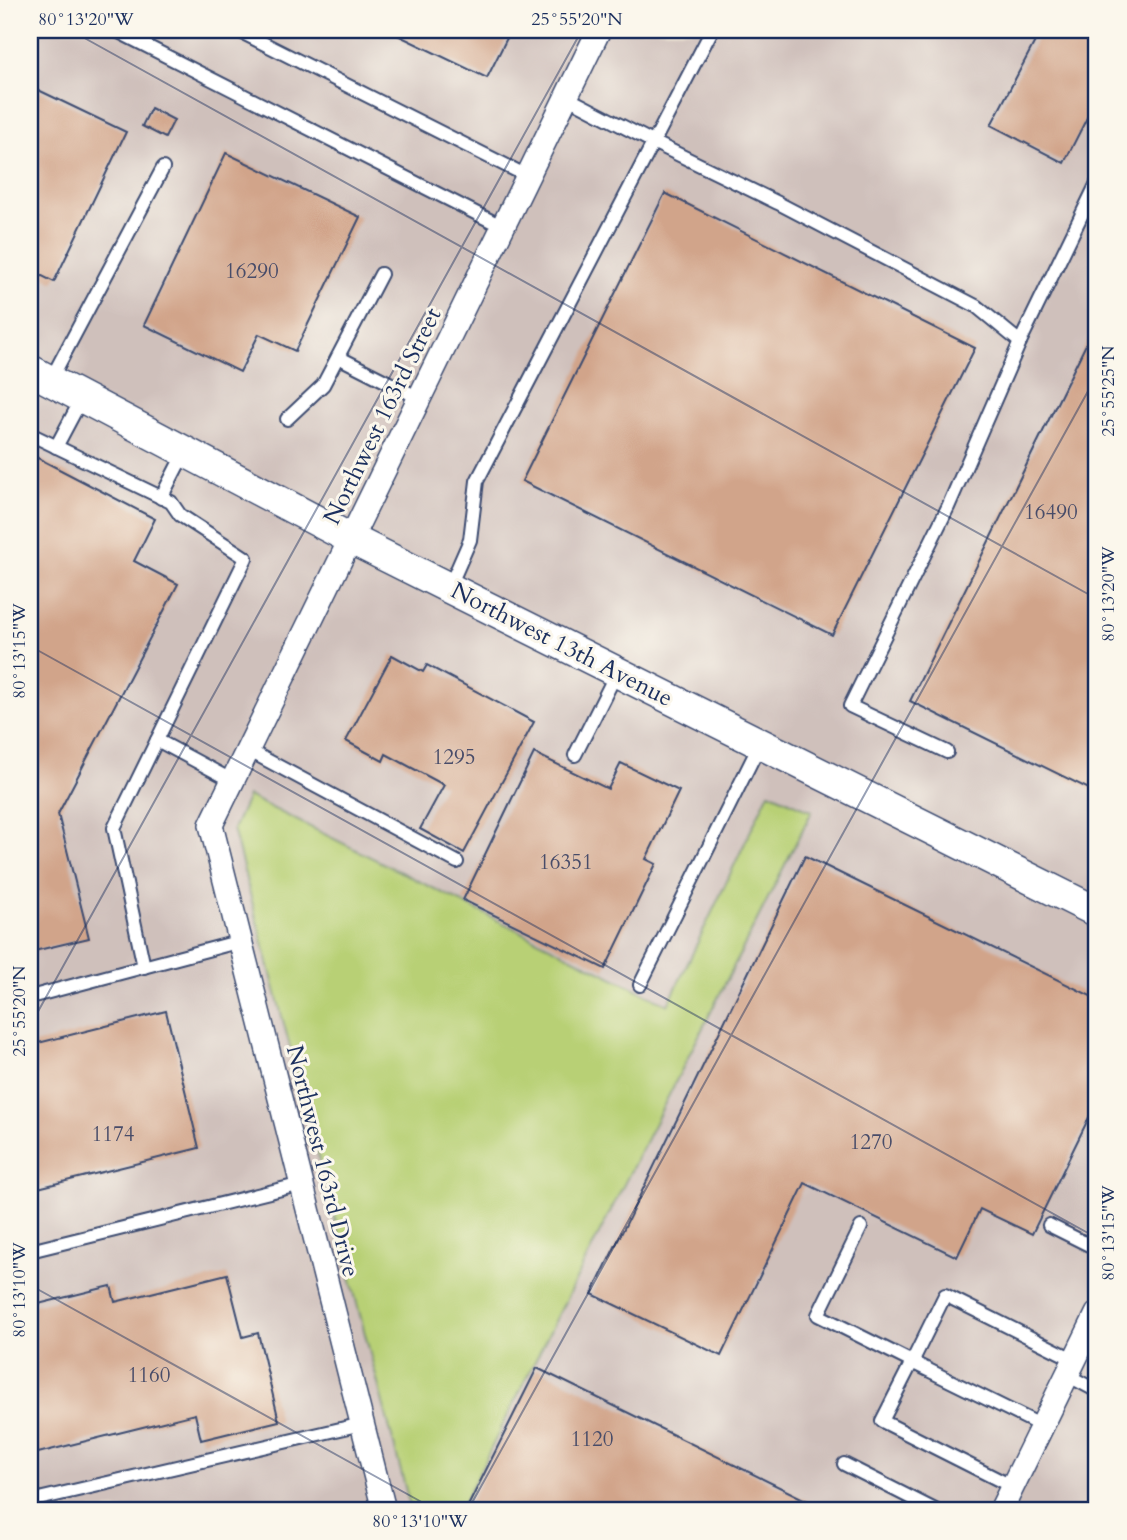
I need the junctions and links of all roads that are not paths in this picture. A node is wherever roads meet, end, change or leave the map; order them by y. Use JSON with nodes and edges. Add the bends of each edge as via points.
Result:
{"nodes":[{"id":1,"x":115,"y":30,"type":"edge"},
{"id":2,"x":237,"y":30,"type":"edge"},
{"id":3,"x":599,"y":30,"type":"edge"},
{"id":4,"x":712,"y":30,"type":"edge"},
{"id":5,"x":566,"y":97,"type":"junction"},
{"id":6,"x":653,"y":142,"type":"junction"},
{"id":7,"x":163,"y":168,"type":"dead end"},
{"id":8,"x":527,"y":176,"type":"junction"},
{"id":9,"x":1097,"y":183,"type":"edge"},
{"id":10,"x":503,"y":227,"type":"junction"},
{"id":11,"x":381,"y":274,"type":"dead end"},
{"id":12,"x":1020,"y":342,"type":"junction"},
{"id":13,"x":338,"y":357,"type":"junction"},
{"id":14,"x":40,"y":375,"type":"edge"},
{"id":15,"x":82,"y":397,"type":"junction"},
{"id":16,"x":419,"y":398,"type":"junction"},
{"id":17,"x":288,"y":419,"type":"dead end"},
{"id":18,"x":30,"y":434,"type":"edge"},
{"id":19,"x":56,"y":447,"type":"junction"},
{"id":20,"x":185,"y":451,"type":"junction"},
{"id":21,"x":161,"y":498,"type":"junction"},
{"id":22,"x":351,"y":539,"type":"junction"},
{"id":23,"x":449,"y":588,"type":"junction"},
{"id":24,"x":617,"y":672,"type":"junction"},
{"id":25,"x":157,"y":740,"type":"junction"},
{"id":26,"x":760,"y":743,"type":"junction"},
{"id":27,"x":248,"y":750,"type":"junction"},
{"id":28,"x":947,"y":752,"type":"dead end"},
{"id":29,"x":575,"y":755,"type":"dead end"},
{"id":30,"x":233,"y":781,"type":"junction"},
{"id":31,"x":211,"y":825,"type":"joint"},
{"id":32,"x":457,"y":862,"type":"dead end"},
{"id":33,"x":1097,"y":912,"type":"edge"},
{"id":34,"x":241,"y":941,"type":"junction"},
{"id":35,"x":144,"y":967,"type":"junction"},
{"id":36,"x":640,"y":985,"type":"dead end"},
{"id":37,"x":30,"y":997,"type":"edge"},
{"id":38,"x":302,"y":1184,"type":"junction"},
{"id":39,"x":1049,"y":1225,"type":"dead end"},
{"id":40,"x":862,"y":1227,"type":"dead end"},
{"id":41,"x":1097,"y":1248,"type":"edge"},
{"id":42,"x":30,"y":1251,"type":"edge"},
{"id":43,"x":1097,"y":1314,"type":"edge"},
{"id":44,"x":912,"y":1362,"type":"junction"},
{"id":45,"x":1071,"y":1368,"type":"junction"},
{"id":46,"x":1097,"y":1391,"type":"edge"},
{"id":47,"x":362,"y":1424,"type":"junction"},
{"id":48,"x":1042,"y":1426,"type":"junction"},
{"id":49,"x":844,"y":1464,"type":"dead end"},
{"id":50,"x":1013,"y":1486,"type":"junction"},
{"id":51,"x":30,"y":1502,"type":"edge"},
{"id":52,"x":384,"y":1510,"type":"edge"},
{"id":53,"x":935,"y":1510,"type":"edge"},
{"id":54,"x":1001,"y":1510,"type":"edge"}],
"edges":[{"from":1,"to":10,"type":"lane"},
{"from":2,"to":8,"type":"lane"},
{"from":3,"to":5,"type":"street","name":"Northwest 163rd Street"},
{"from":4,"to":6,"type":"lane"},
{"from":5,"to":6,"type":"lane"},
{"from":5,"to":8,"type":"street","name":"Northwest 163rd Street"},
{"from":6,"to":12,"type":"lane","via":[[975,306]]},
{"from":6,"to":23,"type":"lane","via":[[477,481],[470,540]]},
{"from":7,"to":14,"type":"lane"},
{"from":8,"to":10,"type":"street","name":"Northwest 163rd Street"},
{"from":9,"to":12,"type":"lane"},
{"from":10,"to":16,"type":"street","name":"Northwest 163rd Street"},
{"from":11,"to":13,"type":"lane"},
{"from":12,"to":28,"type":"lane","via":[[948,507],[850,706]]},
{"from":13,"to":16,"type":"lane"},
{"from":13,"to":17,"type":"lane","via":[[323,385]]},
{"from":14,"to":15,"type":"street","name":"Northwest 13th Avenue"},
{"from":15,"to":19,"type":"lane"},
{"from":15,"to":20,"type":"street","name":"Northwest 13th Avenue"},
{"from":16,"to":22,"type":"street","name":"Northwest 163rd Street"},
{"from":18,"to":19,"type":"lane"},
{"from":19,"to":21,"type":"lane"},
{"from":20,"to":21,"type":"lane"},
{"from":20,"to":22,"type":"street","name":"Northwest 13th Avenue"},
{"from":21,"to":25,"type":"lane","via":[[246,558]]},
{"from":22,"to":23,"type":"street","name":"Northwest 13th Avenue"},
{"from":22,"to":27,"type":"street","name":"Northwest 163rd Street"},
{"from":23,"to":24,"type":"street","name":"Northwest 13th Avenue"},
{"from":24,"to":26,"type":"street","name":"Northwest 13th Avenue"},
{"from":24,"to":29,"type":"lane"},
{"from":25,"to":30,"type":"lane"},
{"from":25,"to":35,"type":"lane","via":[[114,828]]},
{"from":26,"to":33,"type":"street","name":"Northwest 13th Avenue"},
{"from":26,"to":36,"type":"lane"},
{"from":27,"to":30,"type":"street","name":"Northwest 163rd Street"},
{"from":27,"to":32,"type":"lane"},
{"from":30,"to":31,"type":"street","name":"Northwest 163rd Street"},
{"from":31,"to":34,"type":"street","name":"Northwest 163rd Drive"},
{"from":34,"to":35,"type":"lane"},
{"from":34,"to":38,"type":"street","name":"Northwest 163rd Drive"},
{"from":35,"to":37,"type":"lane"},
{"from":38,"to":42,"type":"lane"},
{"from":38,"to":47,"type":"street","name":"Northwest 163rd Drive"},
{"from":39,"to":41,"type":"lane"},
{"from":40,"to":44,"type":"lane","via":[[818,1315]]},
{"from":43,"to":45,"type":"street"},
{"from":44,"to":45,"type":"lane","via":[[945,1295]]},
{"from":44,"to":48,"type":"lane"},
{"from":44,"to":50,"type":"lane","via":[[882,1421]]},
{"from":45,"to":46,"type":"lane"},
{"from":45,"to":48,"type":"street"},
{"from":47,"to":51,"type":"lane"},
{"from":47,"to":52,"type":"street","name":"Northwest 163rd Drive"},
{"from":48,"to":50,"type":"street"},
{"from":49,"to":53,"type":"lane"},
{"from":50,"to":54,"type":"street"}]}
